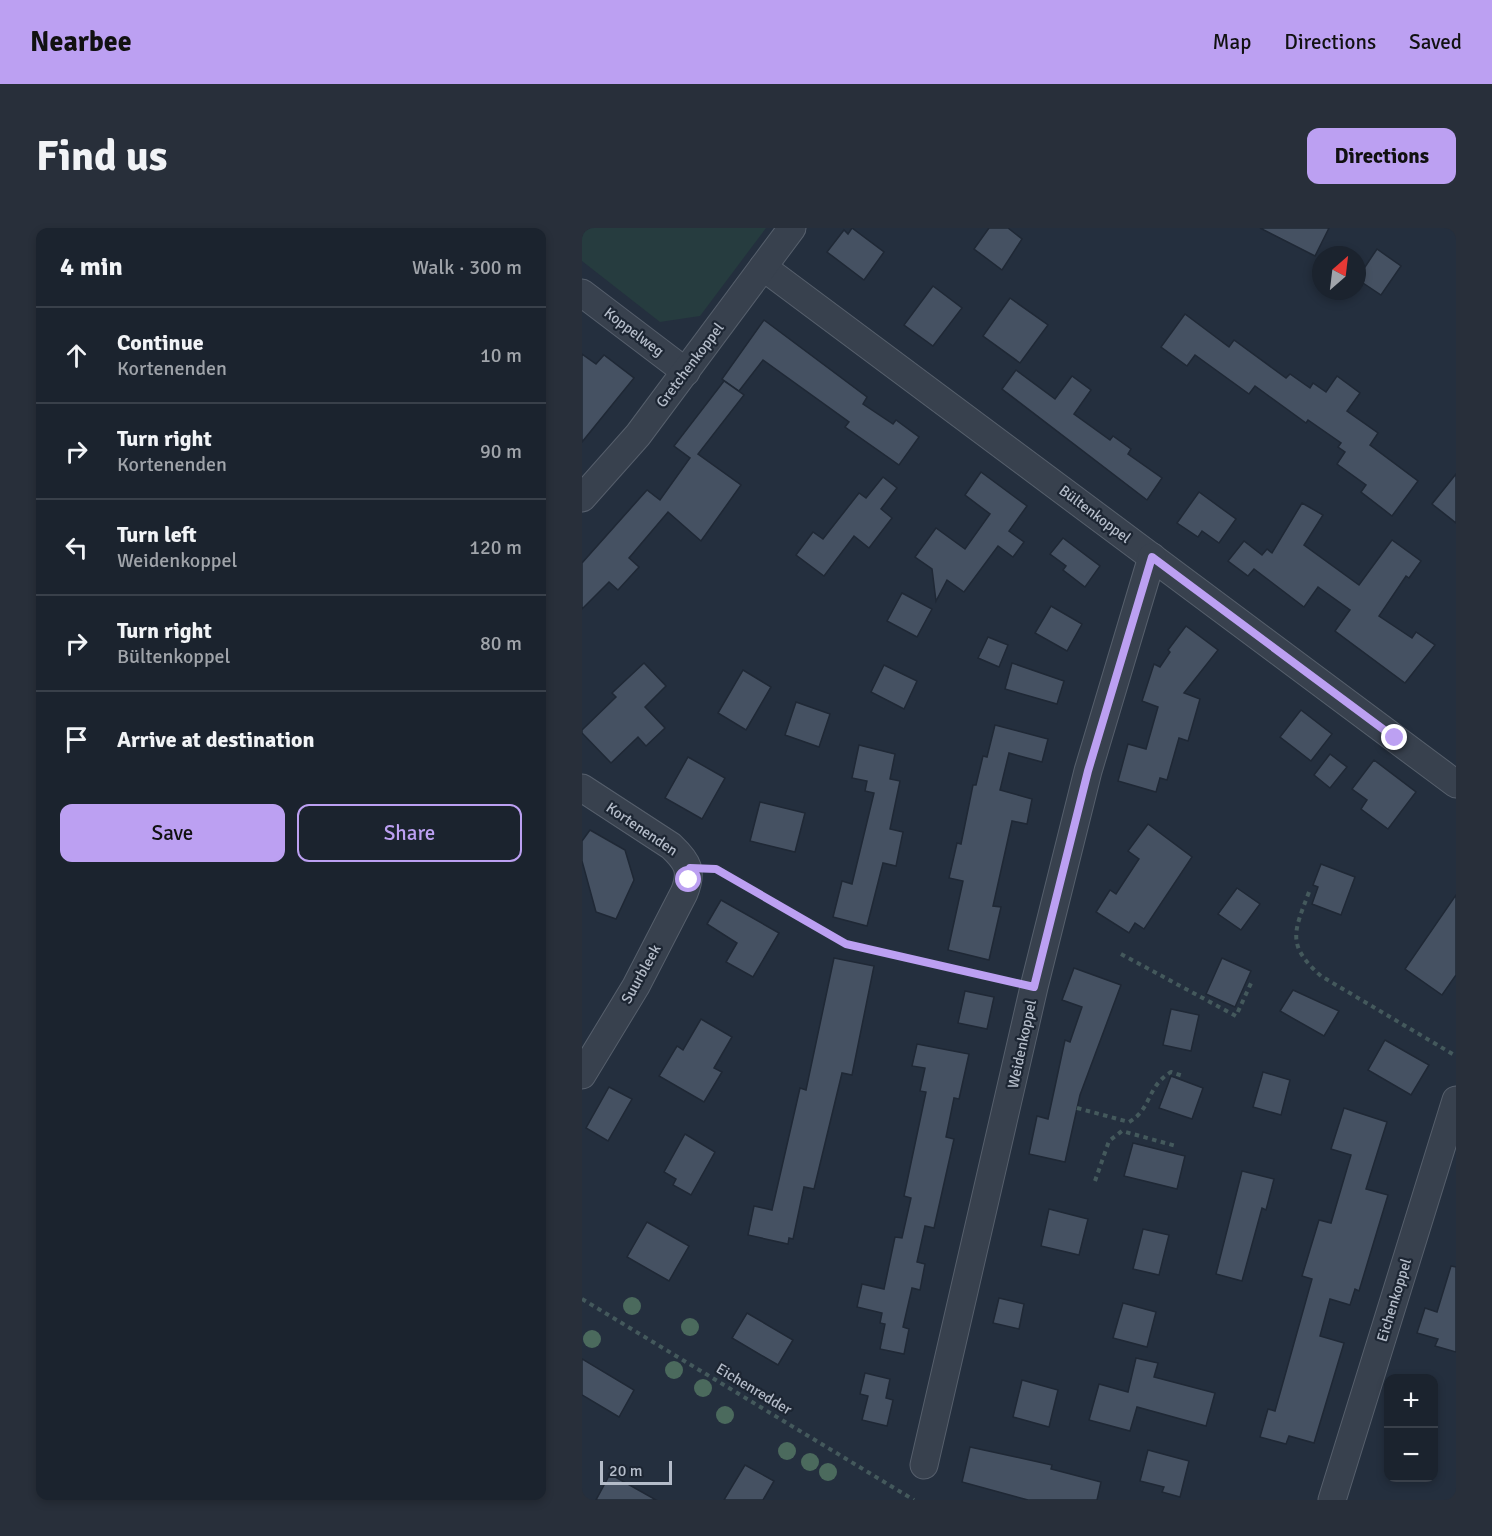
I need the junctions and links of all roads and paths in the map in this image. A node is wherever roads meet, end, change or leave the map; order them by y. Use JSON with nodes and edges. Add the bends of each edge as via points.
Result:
{"nodes":[{"id":1,"x":792,"y":228,"type":"edge"},
{"id":2,"x":764,"y":267,"type":"junction"},
{"id":3,"x":582,"y":293,"type":"edge"},
{"id":4,"x":686,"y":372,"type":"junction"},
{"id":5,"x":582,"y":498,"type":"edge"},
{"id":6,"x":1152,"y":557,"type":"junction"},
{"id":7,"x":1456,"y":784,"type":"edge"},
{"id":8,"x":582,"y":788,"type":"edge"},
{"id":9,"x":690,"y":868,"type":"junction"},
{"id":10,"x":1309,"y":892,"type":"dead end"},
{"id":11,"x":1120,"y":954,"type":"dead end"},
{"id":12,"x":1252,"y":981,"type":"dead end"},
{"id":13,"x":1034,"y":987,"type":"junction"},
{"id":14,"x":1456,"y":1056,"type":"edge"},
{"id":15,"x":582,"y":1075,"type":"edge"},
{"id":16,"x":1183,"y":1076,"type":"dead end"},
{"id":17,"x":1456,"y":1100,"type":"edge"},
{"id":18,"x":1077,"y":1108,"type":"dead end"},
{"id":19,"x":1176,"y":1146,"type":"dead end"},
{"id":20,"x":1095,"y":1181,"type":"dead end"},
{"id":21,"x":582,"y":1299,"type":"edge"},
{"id":22,"x":924,"y":1465,"type":"dead end"},
{"id":23,"x":914,"y":1500,"type":"edge"},
{"id":24,"x":1332,"y":1500,"type":"edge"}],
"edges":[{"from":1,"to":2,"type":"street","name":"Gretchenkoppel"},
{"from":2,"to":4,"type":"street","name":"Gretchenkoppel"},
{"from":2,"to":6,"type":"street","name":"Bültenkoppel"},
{"from":3,"to":4,"type":"street","name":"Koppelweg"},
{"from":4,"to":5,"type":"street","name":"Gretchenkoppel","via":[[638,435]]},
{"from":6,"to":7,"type":"street","name":"Bültenkoppel"},
{"from":6,"to":13,"type":"street","name":"Weidenkoppel","via":[[1088,771]]},
{"from":8,"to":9,"type":"street","name":"Kortenenden","via":[[671,846]]},
{"from":9,"to":13,"type":"path","name":"Kortenenden","via":[[716,869],[846,944]]},
{"from":9,"to":15,"type":"street","name":"Suurbleek","via":[[684,894],[636,986]]},
{"from":10,"to":14,"type":"path","via":[[1294,940],[1307,964]]},
{"from":11,"to":12,"type":"path","via":[[1236,1016]]},
{"from":13,"to":22,"type":"street","name":"Weidenkoppel"},
{"from":16,"to":18,"type":"path","via":[[1171,1072],[1158,1080],[1140,1116],[1129,1122]]},
{"from":17,"to":24,"type":"street","name":"Eichenkoppel"},
{"from":19,"to":20,"type":"path","via":[[1122,1131],[1109,1141]]},
{"from":21,"to":23,"type":"path","name":"Eichenredder"}]}
